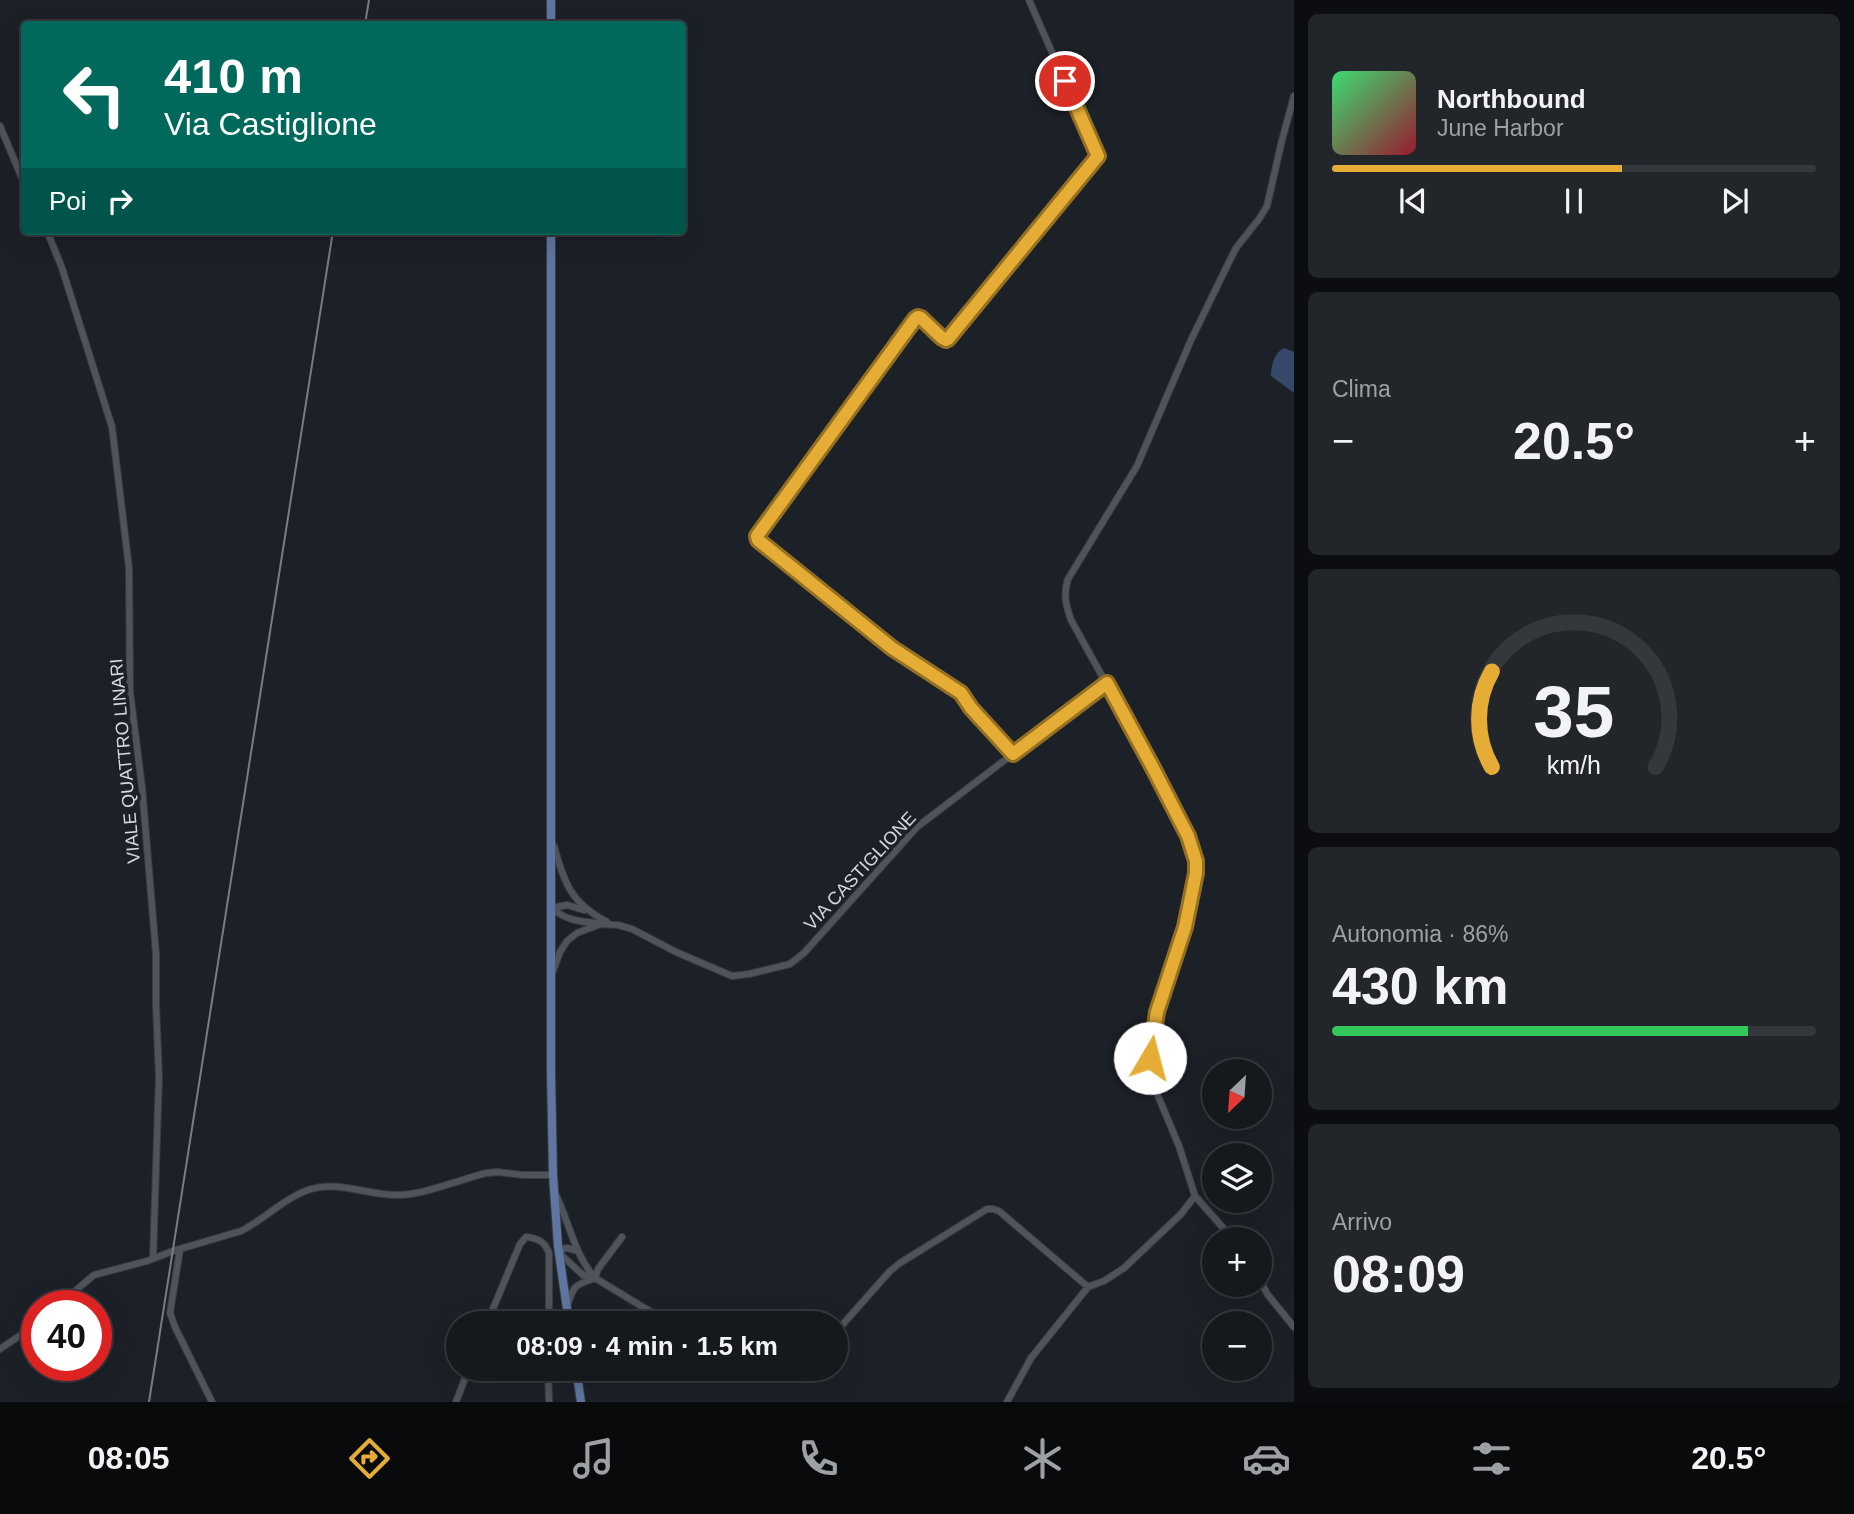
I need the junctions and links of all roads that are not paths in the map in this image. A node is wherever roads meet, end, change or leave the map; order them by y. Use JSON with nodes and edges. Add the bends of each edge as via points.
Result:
{"nodes":[{"id":1,"x":551,"y":0,"type":"edge"},
{"id":2,"x":1029,"y":0,"type":"edge"},
{"id":3,"x":551,"y":21,"type":"edge"},
{"id":4,"x":1294,"y":96,"type":"edge"},
{"id":5,"x":0,"y":126,"type":"edge"},
{"id":6,"x":21,"y":176,"type":"edge"},
{"id":7,"x":49,"y":235,"type":"edge"},
{"id":8,"x":551,"y":235,"type":"edge"},
{"id":9,"x":1107,"y":683,"type":"junction"},
{"id":10,"x":1013,"y":754,"type":"junction"},
{"id":11,"x":552,"y":840,"type":"junction"},
{"id":12,"x":551,"y":908,"type":"junction"},
{"id":13,"x":589,"y":912,"type":"junction"},
{"id":14,"x":605,"y":923,"type":"junction"},
{"id":15,"x":551,"y":975,"type":"junction"},
{"id":16,"x":554,"y":1175,"type":"junction"},
{"id":17,"x":555,"y":1191,"type":"junction"},
{"id":18,"x":1195,"y":1196,"type":"junction"},
{"id":19,"x":1222,"y":1227,"type":"edge"},
{"id":20,"x":622,"y":1237,"type":"dead end"},
{"id":21,"x":180,"y":1250,"type":"junction"},
{"id":22,"x":578,"y":1251,"type":"junction"},
{"id":23,"x":559,"y":1254,"type":"junction"},
{"id":24,"x":153,"y":1258,"type":"junction"},
{"id":25,"x":595,"y":1278,"type":"junction"},
{"id":26,"x":1088,"y":1287,"type":"junction"},
{"id":27,"x":76,"y":1290,"type":"edge"},
{"id":28,"x":1270,"y":1297,"type":"edge"},
{"id":29,"x":567,"y":1308,"type":"junction"},
{"id":30,"x":492,"y":1311,"type":"edge"},
{"id":31,"x":548,"y":1311,"type":"edge"},
{"id":32,"x":567,"y":1311,"type":"edge"},
{"id":33,"x":649,"y":1311,"type":"edge"},
{"id":34,"x":848,"y":1321,"type":"edge"},
{"id":35,"x":1294,"y":1327,"type":"edge"},
{"id":36,"x":21,"y":1335,"type":"edge"},
{"id":37,"x":0,"y":1349,"type":"edge"},
{"id":38,"x":464,"y":1381,"type":"edge"},
{"id":39,"x":548,"y":1381,"type":"edge"},
{"id":40,"x":578,"y":1381,"type":"edge"},
{"id":41,"x":212,"y":1402,"type":"edge"},
{"id":42,"x":456,"y":1402,"type":"edge"},
{"id":43,"x":549,"y":1402,"type":"edge"},
{"id":44,"x":581,"y":1402,"type":"edge"},
{"id":45,"x":1007,"y":1402,"type":"edge"}],
"edges":[{"from":1,"to":3,"type":"main road"},
{"from":2,"to":10,"type":"street","via":[[1098,156],[948,339],[921,318],[915,319],[757,536],[892,648],[961,693]]},
{"from":4,"to":9,"type":"street","via":[[1267,206],[1228,264],[1137,466],[1068,579],[1064,592],[1068,612]]},
{"from":5,"to":6,"type":"street"},
{"from":7,"to":24,"type":"street","name":"VIALE QUATTRO LINARI","via":[[112,427],[129,568],[130,691],[156,954],[159,1077]]},
{"from":8,"to":11,"type":"main road"},
{"from":9,"to":10,"type":"street","name":"VIA CASTIGLIONE"},
{"from":9,"to":18,"type":"street","via":[[1188,836],[1196,861],[1185,927],[1157,1012],[1150,1058],[1152,1078]]},
{"from":10,"to":14,"type":"street","name":"VIA CASTIGLIONE","via":[[917,827],[790,964],[732,976],[632,929]]},
{"from":11,"to":12,"type":"main road"},
{"from":11,"to":13,"type":"street","name":"VIA CASTIGLIONE","via":[[564,879]]},
{"from":12,"to":13,"type":"street","name":"VIA CASTIGLIONE","via":[[567,905]]},
{"from":12,"to":14,"type":"street","name":"VIA CASTIGLIONE","via":[[571,921]]},
{"from":12,"to":15,"type":"main road"},
{"from":13,"to":14,"type":"street","name":"VIA CASTIGLIONE"},
{"from":14,"to":15,"type":"street","via":[[577,933],[567,942]]},
{"from":15,"to":16,"type":"main road"},
{"from":16,"to":17,"type":"main road"},
{"from":16,"to":21,"type":"street","via":[[486,1173],[404,1195],[316,1188],[241,1231]]},
{"from":17,"to":22,"type":"street"},
{"from":17,"to":23,"type":"main road"},
{"from":18,"to":19,"type":"street"},
{"from":18,"to":26,"type":"street","via":[[1124,1268]]},
{"from":20,"to":25,"type":"street"},
{"from":21,"to":24,"type":"street"},
{"from":21,"to":41,"type":"street","via":[[170,1313]]},
{"from":22,"to":23,"type":"street","via":[[567,1248]]},
{"from":22,"to":25,"type":"street"},
{"from":23,"to":25,"type":"street","via":[[583,1275]]},
{"from":23,"to":29,"type":"main road"},
{"from":24,"to":27,"type":"street","via":[[94,1275]]},
{"from":25,"to":29,"type":"street","via":[[573,1289]]},
{"from":25,"to":33,"type":"street"},
{"from":26,"to":34,"type":"street","via":[[999,1211],[988,1209],[900,1263]]},
{"from":26,"to":45,"type":"street","via":[[1031,1358]]},
{"from":28,"to":35,"type":"street"},
{"from":29,"to":32,"type":"main road"},
{"from":30,"to":31,"type":"street","via":[[526,1237],[547,1246]]},
{"from":36,"to":37,"type":"street"},
{"from":38,"to":42,"type":"street"},
{"from":39,"to":43,"type":"street"},
{"from":40,"to":44,"type":"main road"}]}
